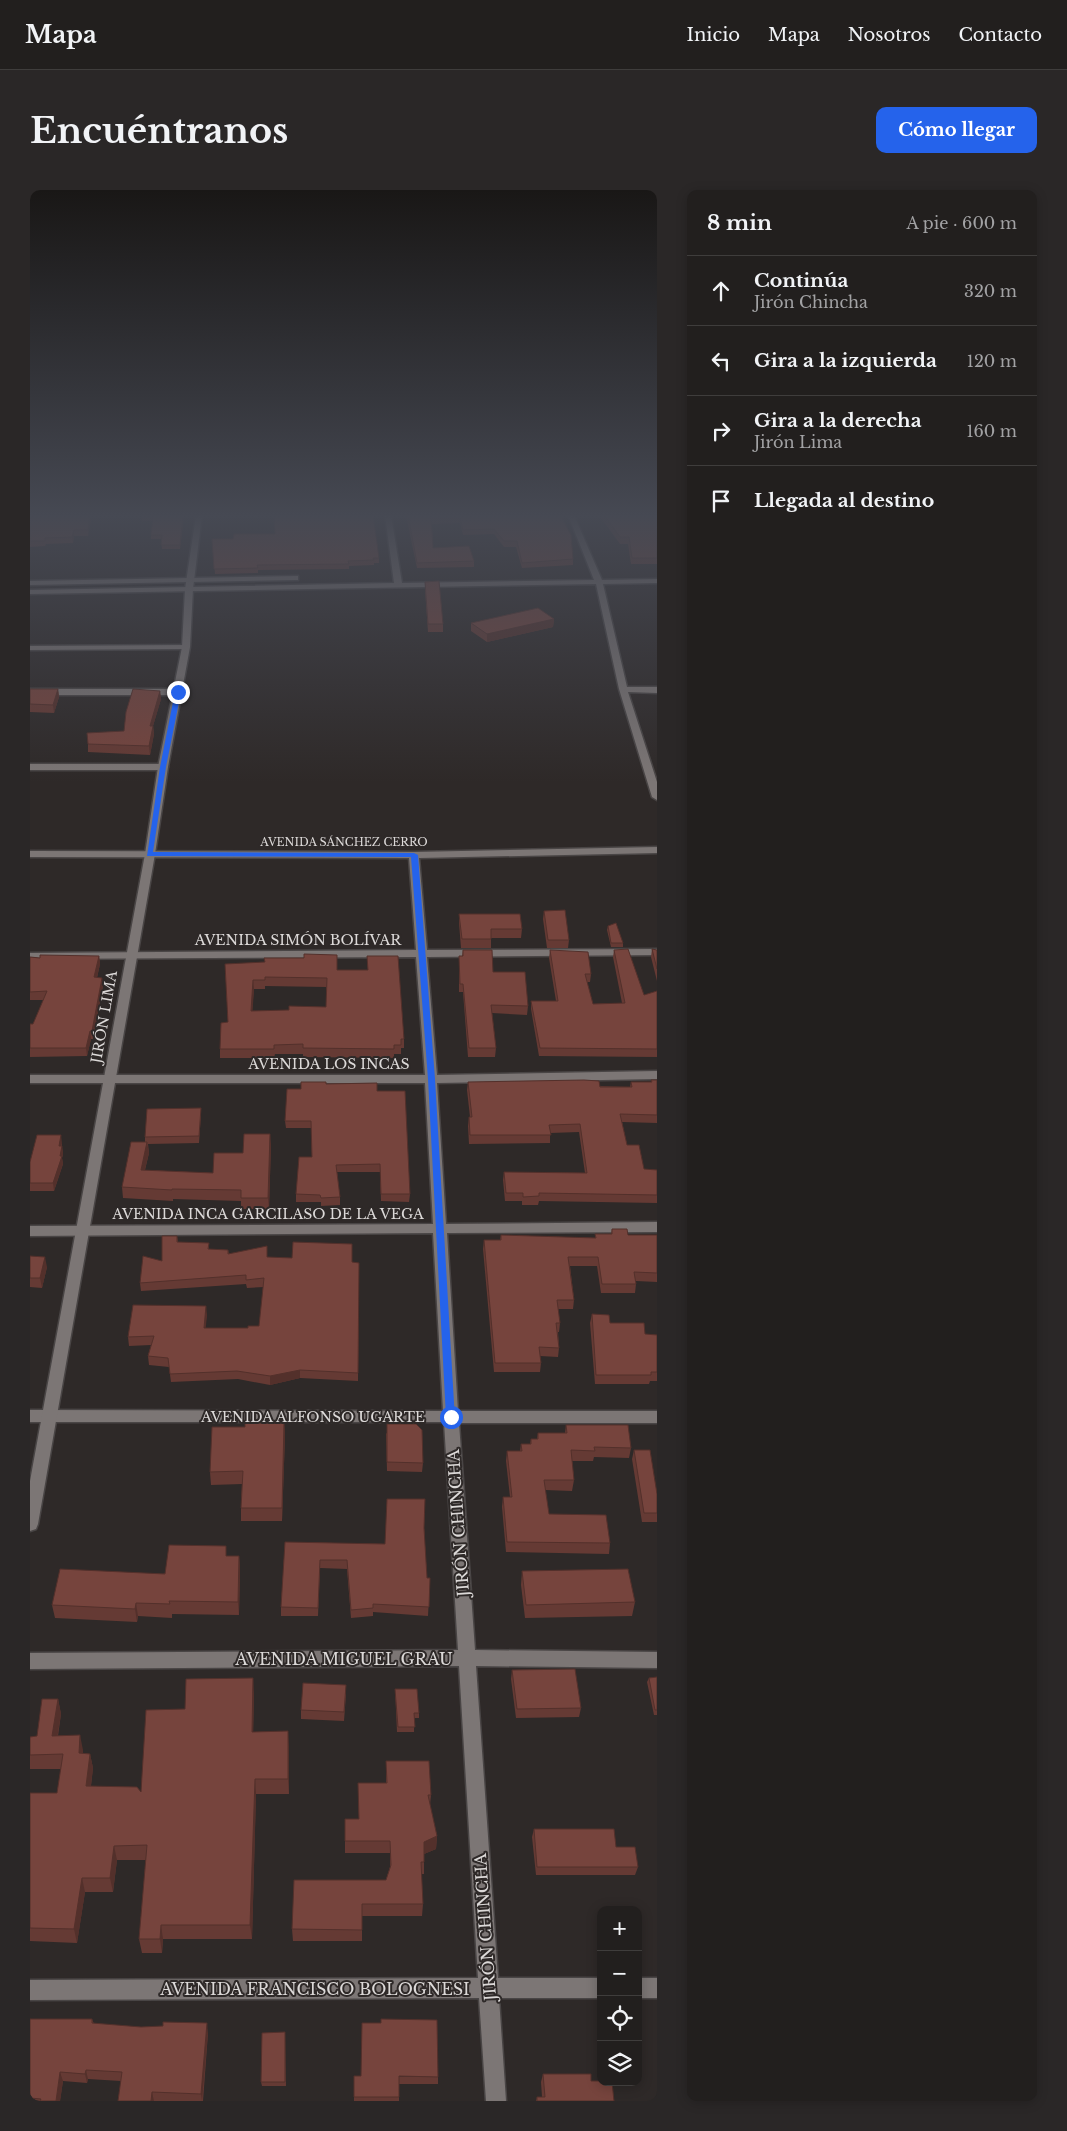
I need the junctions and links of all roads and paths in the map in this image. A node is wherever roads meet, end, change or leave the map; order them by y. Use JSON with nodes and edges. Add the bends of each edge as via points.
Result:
{"nodes":[{"id":1,"x":189,"y":604,"type":"edge"},
{"id":2,"x":604,"y":604,"type":"edge"},
{"id":3,"x":186,"y":647,"type":"junction"},
{"id":4,"x":30,"y":648,"type":"edge"},
{"id":5,"x":623,"y":689,"type":"junction"},
{"id":6,"x":657,"y":690,"type":"edge"},
{"id":7,"x":30,"y":692,"type":"edge"},
{"id":8,"x":178,"y":692,"type":"junction"},
{"id":9,"x":30,"y":767,"type":"edge"},
{"id":10,"x":163,"y":767,"type":"junction"},
{"id":11,"x":647,"y":768,"type":"junction"},
{"id":12,"x":657,"y":768,"type":"edge"},
{"id":13,"x":657,"y":797,"type":"edge"},
{"id":14,"x":657,"y":850,"type":"edge"},
{"id":15,"x":30,"y":854,"type":"edge"},
{"id":16,"x":150,"y":854,"type":"junction"},
{"id":17,"x":414,"y":855,"type":"junction"},
{"id":18,"x":657,"y":952,"type":"edge"},
{"id":19,"x":422,"y":955,"type":"junction"},
{"id":20,"x":30,"y":956,"type":"edge"},
{"id":21,"x":130,"y":956,"type":"junction"},
{"id":22,"x":657,"y":1075,"type":"edge"},
{"id":23,"x":30,"y":1079,"type":"edge"},
{"id":24,"x":108,"y":1079,"type":"junction"},
{"id":25,"x":432,"y":1079,"type":"junction"},
{"id":26,"x":657,"y":1227,"type":"edge"},
{"id":27,"x":439,"y":1230,"type":"junction"},
{"id":28,"x":30,"y":1231,"type":"edge"},
{"id":29,"x":82,"y":1231,"type":"junction"},
{"id":30,"x":30,"y":1416,"type":"edge"},
{"id":31,"x":49,"y":1416,"type":"junction"},
{"id":32,"x":451,"y":1417,"type":"junction"},
{"id":33,"x":657,"y":1417,"type":"edge"},
{"id":34,"x":30,"y":1524,"type":"edge"},
{"id":35,"x":468,"y":1658,"type":"junction"},
{"id":36,"x":657,"y":1660,"type":"edge"},
{"id":37,"x":30,"y":1661,"type":"edge"},
{"id":38,"x":490,"y":1988,"type":"junction"},
{"id":39,"x":597,"y":1988,"type":"edge"},
{"id":40,"x":642,"y":1988,"type":"edge"},
{"id":41,"x":657,"y":1988,"type":"edge"},
{"id":42,"x":30,"y":1990,"type":"edge"},
{"id":43,"x":496,"y":2101,"type":"edge"}],
"edges":[{"from":1,"to":3,"type":"street","name":"JIRÓN LIMA"},
{"from":2,"to":5,"type":"street"},
{"from":3,"to":4,"type":"street"},
{"from":3,"to":8,"type":"street","name":"JIRÓN LIMA"},
{"from":5,"to":6,"type":"street"},
{"from":5,"to":11,"type":"street"},
{"from":7,"to":8,"type":"street"},
{"from":8,"to":10,"type":"street","name":"JIRÓN LIMA"},
{"from":9,"to":10,"type":"street"},
{"from":10,"to":16,"type":"street","name":"JIRÓN LIMA"},
{"from":11,"to":12,"type":"street"},
{"from":11,"to":13,"type":"street"},
{"from":14,"to":17,"type":"street","name":"AVENIDA SÁNCHEZ CERRO"},
{"from":15,"to":16,"type":"street","name":"AVENIDA SÁNCHEZ CERRO"},
{"from":16,"to":17,"type":"street","name":"AVENIDA SÁNCHEZ CERRO"},
{"from":16,"to":21,"type":"street","name":"JIRÓN LIMA"},
{"from":17,"to":19,"type":"street","name":"JIRÓN CHINCHA"},
{"from":18,"to":19,"type":"street","name":"AVENIDA SIMÓN BOLÍVAR"},
{"from":19,"to":21,"type":"street","name":"AVENIDA SIMÓN BOLÍVAR"},
{"from":19,"to":25,"type":"street","name":"JIRÓN CHINCHA"},
{"from":20,"to":21,"type":"street","name":"AVENIDA SIMÓN BOLÍVAR"},
{"from":21,"to":24,"type":"street","name":"JIRÓN LIMA"},
{"from":22,"to":25,"type":"street","name":"AVENIDA LOS INCAS"},
{"from":23,"to":24,"type":"street","name":"AVENIDA LOS INCAS"},
{"from":24,"to":25,"type":"street","name":"AVENIDA LOS INCAS"},
{"from":24,"to":29,"type":"street","name":"JIRÓN LIMA"},
{"from":25,"to":27,"type":"street","name":"JIRÓN CHINCHA"},
{"from":26,"to":27,"type":"street","name":"AVENIDA INCA GARCILASO DE LA VEGA"},
{"from":27,"to":29,"type":"street","name":"AVENIDA INCA GARCILASO DE LA VEGA"},
{"from":27,"to":32,"type":"street","name":"JIRÓN CHINCHA"},
{"from":28,"to":29,"type":"street","name":"AVENIDA INCA GARCILASO DE LA VEGA"},
{"from":29,"to":31,"type":"street","name":"JIRÓN LIMA"},
{"from":30,"to":31,"type":"street","name":"AVENIDA ALFONSO UGARTE"},
{"from":31,"to":32,"type":"street","name":"AVENIDA ALFONSO UGARTE"},
{"from":31,"to":34,"type":"street","name":"JIRÓN LIMA"},
{"from":32,"to":33,"type":"street","name":"AVENIDA ALFONSO UGARTE"},
{"from":32,"to":35,"type":"street","name":"JIRÓN CHINCHA"},
{"from":35,"to":36,"type":"street","name":"AVENIDA MIGUEL GRAU"},
{"from":35,"to":37,"type":"street","name":"AVENIDA MIGUEL GRAU"},
{"from":35,"to":38,"type":"street","name":"JIRÓN CHINCHA"},
{"from":38,"to":39,"type":"street","name":"AVENIDA FRANCISCO BOLOGNESI"},
{"from":38,"to":42,"type":"street","name":"AVENIDA FRANCISCO BOLOGNESI"},
{"from":38,"to":43,"type":"street","name":"JIRÓN CHINCHA"},
{"from":40,"to":41,"type":"street"}]}
